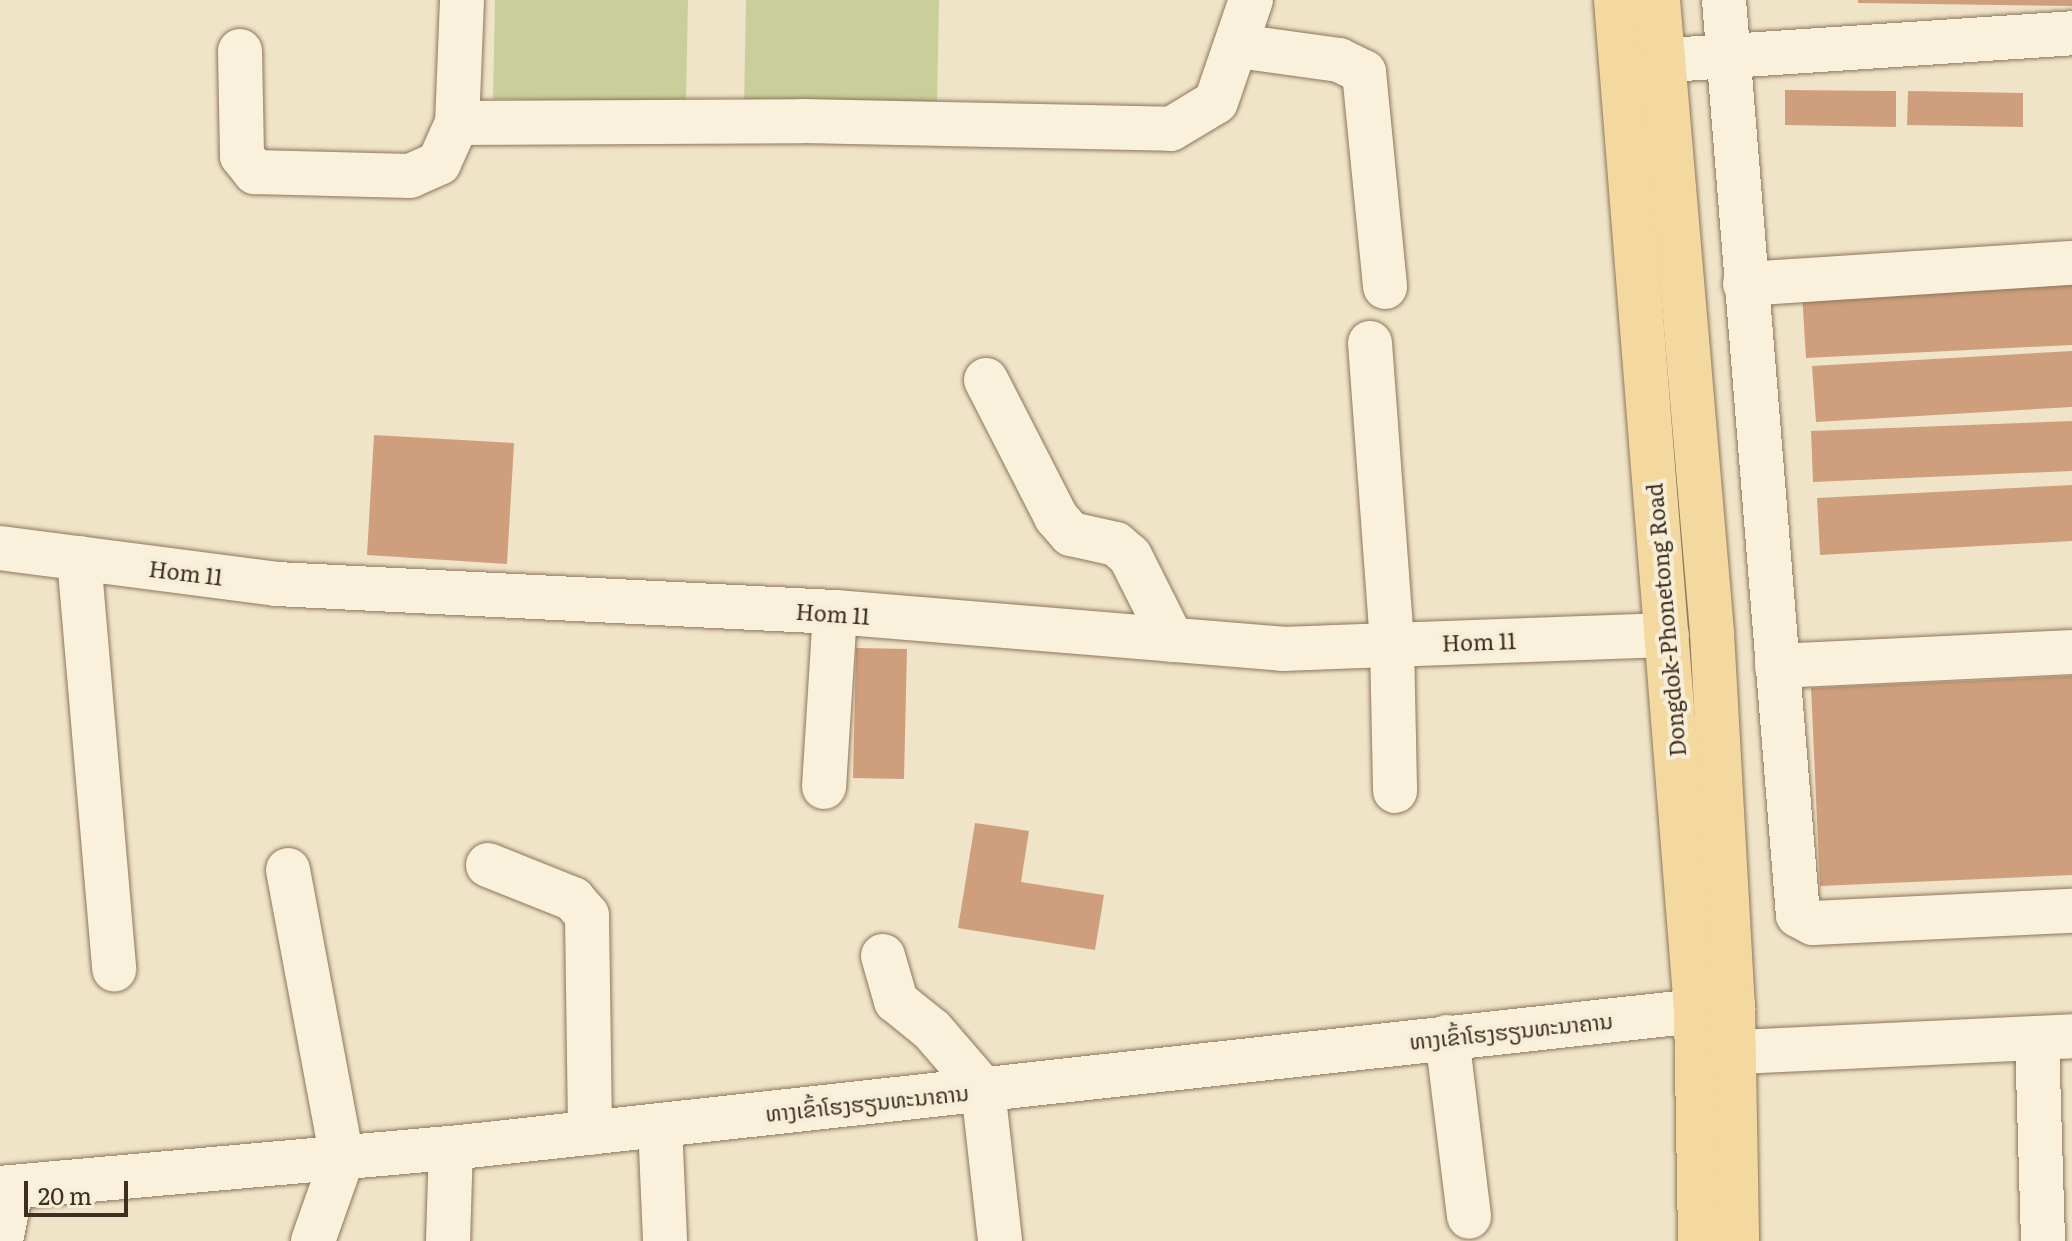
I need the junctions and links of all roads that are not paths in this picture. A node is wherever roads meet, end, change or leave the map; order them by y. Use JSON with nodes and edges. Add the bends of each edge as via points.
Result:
{"nodes":[{"id":1,"x":462,"y":0,"type":"edge"},
{"id":2,"x":1251,"y":0,"type":"edge"},
{"id":3,"x":1616,"y":0,"type":"edge"},
{"id":4,"x":1658,"y":0,"type":"edge"},
{"id":5,"x":1724,"y":0,"type":"edge"},
{"id":6,"x":2072,"y":33,"type":"edge"},
{"id":7,"x":1238,"y":46,"type":"junction"},
{"id":8,"x":240,"y":51,"type":"dead end"},
{"id":9,"x":1726,"y":53,"type":"junction"},
{"id":10,"x":1642,"y":61,"type":"junction"},
{"id":11,"x":457,"y":123,"type":"junction"},
{"id":12,"x":2072,"y":263,"type":"edge"},
{"id":13,"x":1745,"y":284,"type":"junction"},
{"id":14,"x":1385,"y":287,"type":"dead end"},
{"id":15,"x":1370,"y":343,"type":"dead end"},
{"id":16,"x":986,"y":380,"type":"dead end"},
{"id":17,"x":0,"y":548,"type":"edge"},
{"id":18,"x":79,"y":558,"type":"junction"},
{"id":19,"x":835,"y":612,"type":"junction"},
{"id":20,"x":1667,"y":635,"type":"junction"},
{"id":21,"x":1172,"y":640,"type":"junction"},
{"id":22,"x":1392,"y":644,"type":"junction"},
{"id":23,"x":2072,"y":652,"type":"edge"},
{"id":24,"x":1777,"y":666,"type":"junction"},
{"id":25,"x":824,"y":787,"type":"dead end"},
{"id":26,"x":1395,"y":791,"type":"dead end"},
{"id":27,"x":488,"y":865,"type":"dead end"},
{"id":28,"x":288,"y":870,"type":"dead end"},
{"id":29,"x":2072,"y":911,"type":"edge"},
{"id":30,"x":883,"y":956,"type":"dead end"},
{"id":31,"x":114,"y":970,"type":"dead end"},
{"id":32,"x":1715,"y":1008,"type":"junction"},
{"id":33,"x":1447,"y":1037,"type":"junction"},
{"id":34,"x":2055,"y":1037,"type":"edge"},
{"id":35,"x":1715,"y":1053,"type":"junction"},
{"id":36,"x":983,"y":1089,"type":"junction"},
{"id":37,"x":660,"y":1125,"type":"junction"},
{"id":38,"x":590,"y":1133,"type":"junction"},
{"id":39,"x":451,"y":1148,"type":"junction"},
{"id":40,"x":342,"y":1159,"type":"junction"},
{"id":41,"x":6,"y":1189,"type":"edge"},
{"id":42,"x":1469,"y":1217,"type":"dead end"},
{"id":43,"x":1,"y":1241,"type":"edge"},
{"id":44,"x":313,"y":1241,"type":"edge"},
{"id":45,"x":448,"y":1241,"type":"edge"},
{"id":46,"x":665,"y":1241,"type":"edge"},
{"id":47,"x":1000,"y":1241,"type":"edge"},
{"id":48,"x":1700,"y":1241,"type":"edge"},
{"id":49,"x":1737,"y":1241,"type":"edge"},
{"id":50,"x":2043,"y":1241,"type":"edge"}],
"edges":[{"from":1,"to":11,"type":"street"},
{"from":2,"to":7,"type":"street"},
{"from":3,"to":10,"type":"main road","name":"Dongdok-Phonetong Road"},
{"from":4,"to":10,"type":"main road","name":"Dongdok-Phonetong Road"},
{"from":5,"to":9,"type":"street"},
{"from":6,"to":9,"type":"street"},
{"from":7,"to":11,"type":"street","via":[[1216,102],[1171,129],[802,121]]},
{"from":7,"to":14,"type":"street","via":[[1339,60],[1364,72]]},
{"from":8,"to":11,"type":"street","via":[[242,156],[255,172],[410,176],[439,163]]},
{"from":9,"to":10,"type":"street"},
{"from":9,"to":13,"type":"street"},
{"from":10,"to":20,"type":"main road","name":"Dongdok-Phonetong Road"},
{"from":10,"to":32,"type":"main road","name":"Dongdok-Phonetong Road","via":[[1712,633]]},
{"from":12,"to":13,"type":"street"},
{"from":13,"to":24,"type":"street"},
{"from":15,"to":22,"type":"street"},
{"from":16,"to":21,"type":"street","via":[[1056,517],[1071,534],[1116,544],[1130,556]]},
{"from":17,"to":18,"type":"street","name":"Hom 11"},
{"from":18,"to":19,"type":"street","name":"Hom 11","via":[[276,584]]},
{"from":18,"to":31,"type":"street"},
{"from":19,"to":21,"type":"street","name":"Hom 11"},
{"from":19,"to":25,"type":"street"},
{"from":20,"to":22,"type":"street","name":"Hom 11"},
{"from":20,"to":32,"type":"main road","name":"Dongdok-Phonetong Road"},
{"from":21,"to":22,"type":"street","name":"Hom 11","via":[[1282,649]]},
{"from":22,"to":26,"type":"street"},
{"from":23,"to":24,"type":"street"},
{"from":24,"to":29,"type":"street","via":[[1798,915],[1813,923]]},
{"from":27,"to":38,"type":"street","via":[[573,899],[587,915]]},
{"from":28,"to":40,"type":"street"},
{"from":30,"to":36,"type":"street","via":[[896,1001],[932,1030]]},
{"from":32,"to":33,"type":"street","name":"ທາງເຂົ້າໂຮງຮຽນທະນາຄານ"},
{"from":32,"to":35,"type":"main road","name":"Dongdok-Phonetong Road"},
{"from":33,"to":36,"type":"street","name":"ທາງເຂົ້າໂຮງຮຽນທະນາຄານ"},
{"from":33,"to":42,"type":"street"},
{"from":34,"to":35,"type":"street"},
{"from":34,"to":50,"type":"street"},
{"from":35,"to":48,"type":"main road","name":"Dongdok-Phonetong Road"},
{"from":35,"to":49,"type":"main road","name":"Dongdok-Phonetong Road"},
{"from":36,"to":37,"type":"street","name":"ທາງເຂົ້າໂຮງຮຽນທະນາຄານ"},
{"from":36,"to":47,"type":"street"},
{"from":37,"to":38,"type":"street","name":"ທາງເຂົ້າໂຮງຮຽນທະນາຄານ"},
{"from":37,"to":46,"type":"street"},
{"from":38,"to":39,"type":"street","name":"ທາງເຂົ້າໂຮງຮຽນທະນາຄານ"},
{"from":39,"to":40,"type":"street","name":"ທາງເຂົ້າໂຮງຮຽນທະນາຄານ"},
{"from":39,"to":45,"type":"street"},
{"from":40,"to":41,"type":"street","name":"ທາງເຂົ້າໂຮງຮຽນທະນາຄານ"},
{"from":40,"to":44,"type":"street"},
{"from":41,"to":43,"type":"street"}]}
